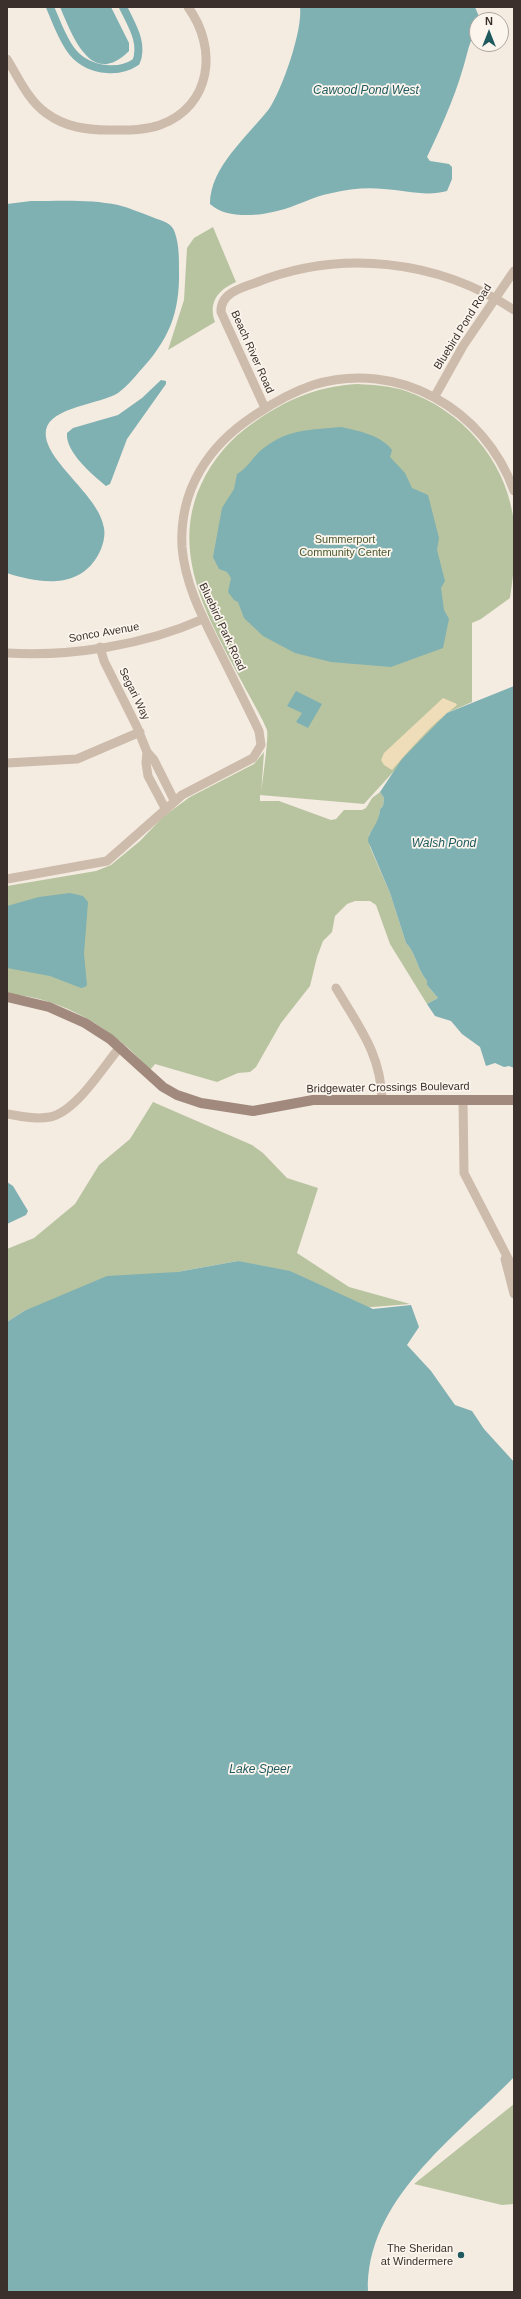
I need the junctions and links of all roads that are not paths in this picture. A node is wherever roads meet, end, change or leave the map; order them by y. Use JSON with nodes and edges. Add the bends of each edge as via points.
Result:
{"nodes":[{"id":1,"x":188,"y":7,"type":"edge"},
{"id":2,"x":7,"y":59,"type":"edge"},
{"id":3,"x":514,"y":271,"type":"edge"},
{"id":4,"x":495,"y":298,"type":"junction"},
{"id":5,"x":514,"y":310,"type":"edge"},
{"id":6,"x":435,"y":396,"type":"junction"},
{"id":7,"x":265,"y":408,"type":"junction"},
{"id":8,"x":514,"y":490,"type":"edge"},
{"id":9,"x":203,"y":619,"type":"junction"},
{"id":10,"x":100,"y":647,"type":"junction"},
{"id":11,"x":7,"y":653,"type":"edge"},
{"id":12,"x":140,"y":732,"type":"junction"},
{"id":13,"x":147,"y":752,"type":"junction"},
{"id":14,"x":7,"y":763,"type":"edge"},
{"id":15,"x":174,"y":800,"type":"junction"},
{"id":16,"x":165,"y":808,"type":"junction"},
{"id":17,"x":7,"y":879,"type":"edge"},
{"id":18,"x":336,"y":988,"type":"dead end"},
{"id":19,"x":7,"y":997,"type":"edge"},
{"id":20,"x":120,"y":1047,"type":"junction"},
{"id":21,"x":382,"y":1100,"type":"junction"},
{"id":22,"x":463,"y":1100,"type":"junction"},
{"id":23,"x":514,"y":1100,"type":"edge"},
{"id":24,"x":7,"y":1114,"type":"edge"},
{"id":25,"x":505,"y":1256,"type":"junction"},
{"id":26,"x":514,"y":1270,"type":"edge"},
{"id":27,"x":514,"y":1294,"type":"edge"}],
"edges":[{"from":1,"to":2,"type":"street","via":[[201,27],[204,38],[207,58],[204,78],[196,96],[183,110],[169,121],[152,128],[94,130],[64,123],[39,107]]},
{"from":3,"to":4,"type":"street","name":"Bluebird Pond Road"},
{"from":4,"to":5,"type":"street","name":"Beach River Road"},
{"from":4,"to":6,"type":"street","name":"Bluebird Pond Road","via":[[463,346]]},
{"from":4,"to":7,"type":"street","name":"Beach River Road","via":[[433,273],[364,263],[330,264],[290,271],[231,293],[222,304],[222,316]]},
{"from":6,"to":7,"type":"street","name":"Bluebird Park Road","via":[[396,383],[348,379],[324,382],[302,389]]},
{"from":6,"to":8,"type":"street","name":"Bluebird Park Road","via":[[483,434],[500,459]]},
{"from":7,"to":9,"type":"street","name":"Bluebird Park Road","via":[[217,446],[202,465],[188,495],[182,526],[183,558],[190,588]]},
{"from":9,"to":10,"type":"street","name":"Sonco Avenue","via":[[173,631]]},
{"from":9,"to":15,"type":"street","name":"Bluebird Park Road","via":[[259,731],[261,745],[257,754],[249,761],[200,783]]},
{"from":10,"to":11,"type":"street","name":"Sonco Avenue","via":[[54,653]]},
{"from":10,"to":12,"type":"street","name":"Segari Way","via":[[104,661]]},
{"from":12,"to":13,"type":"street","name":"Segari Way"},
{"from":12,"to":14,"type":"street","via":[[77,759]]},
{"from":13,"to":15,"type":"street","name":"Segari Way"},
{"from":13,"to":16,"type":"street","name":"Segari Way","via":[[148,776]]},
{"from":15,"to":16,"type":"street","name":"Bluebird Park Road"},
{"from":16,"to":17,"type":"street","name":"Bluebird Park Road","via":[[107,861]]},
{"from":18,"to":21,"type":"street","via":[[377,1060]]},
{"from":19,"to":20,"type":"street","name":"Bridgewater Crossings Boulevard","via":[[40,1004],[66,1014],[95,1028]]},
{"from":20,"to":21,"type":"street","name":"Bridgewater Crossings Boulevard","via":[[163,1087],[201,1103],[253,1111],[307,1100]]},
{"from":20,"to":24,"type":"street","via":[[65,1111],[44,1118]]},
{"from":21,"to":22,"type":"street","name":"Bridgewater Crossings Boulevard"},
{"from":22,"to":23,"type":"street","name":"Bridgewater Crossings Boulevard"},
{"from":22,"to":25,"type":"street","via":[[464,1173]]},
{"from":25,"to":26,"type":"street"},
{"from":25,"to":27,"type":"street"}]}
